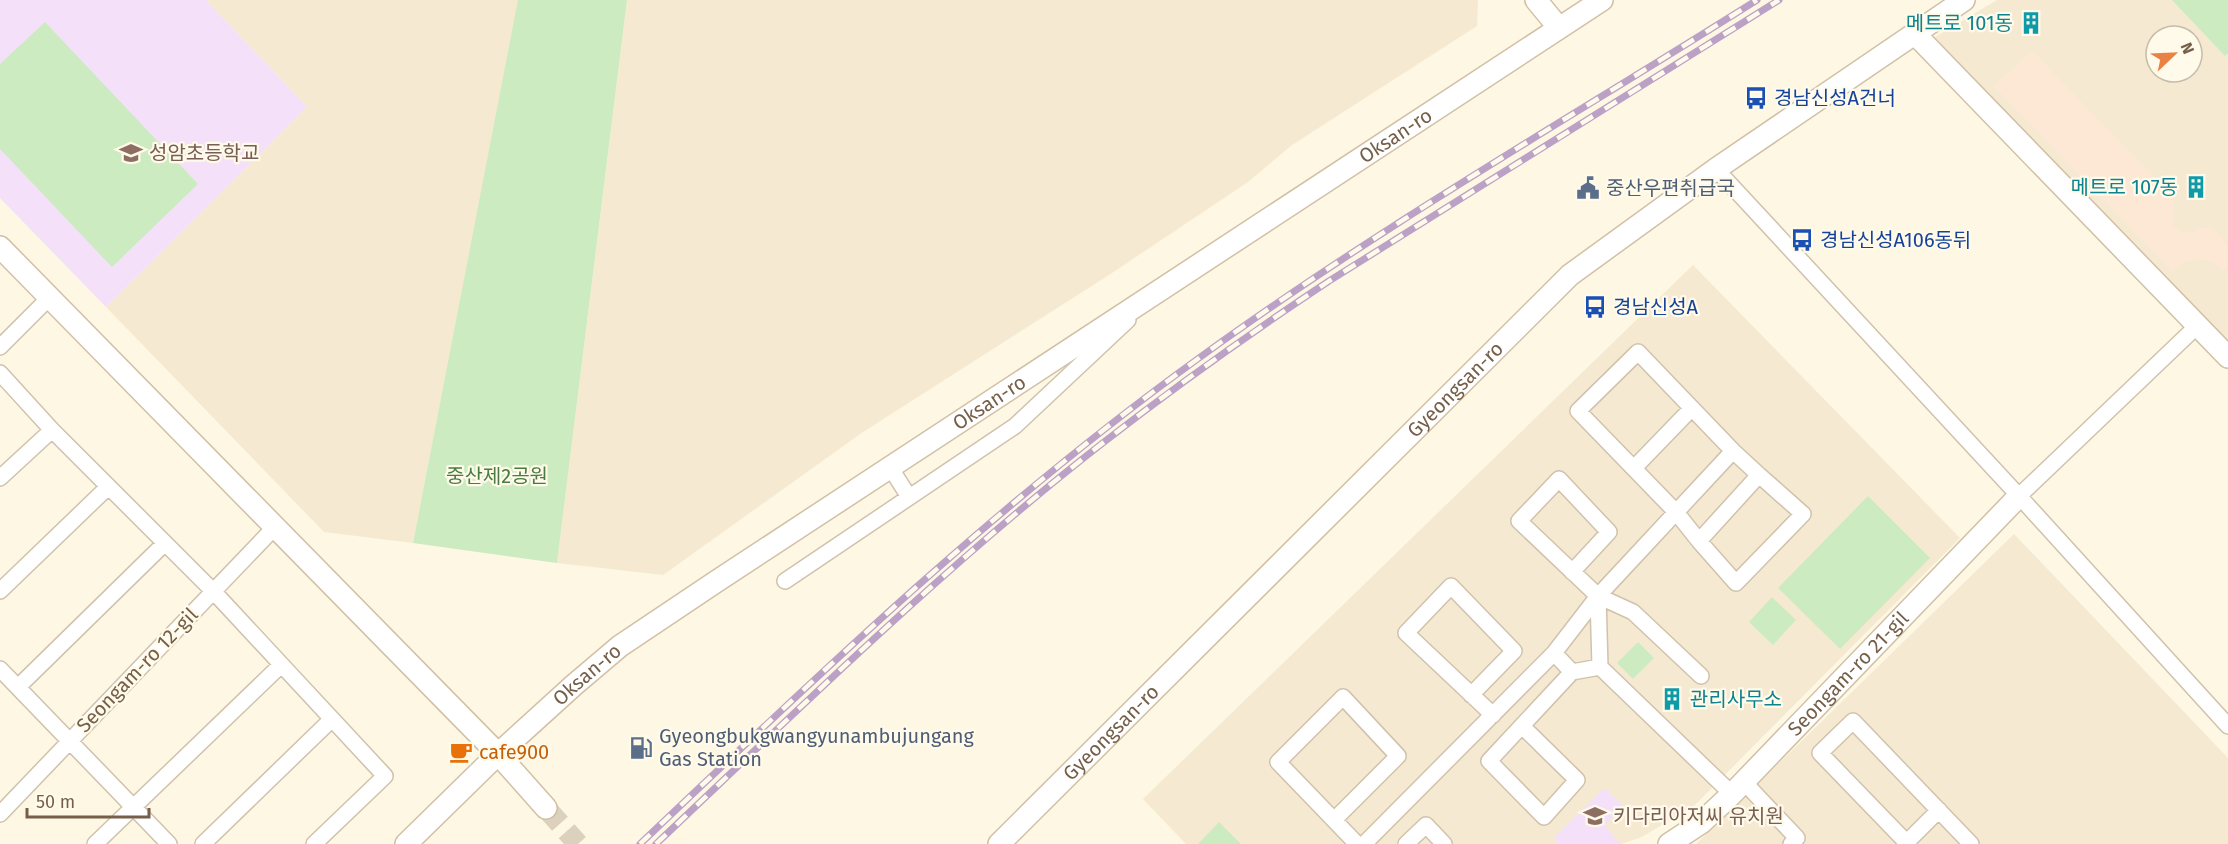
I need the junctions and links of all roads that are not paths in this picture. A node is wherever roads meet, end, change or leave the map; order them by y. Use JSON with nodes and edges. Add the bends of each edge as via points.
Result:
{"nodes":[{"id":1,"x":1536,"y":0,"type":"edge"},
{"id":2,"x":1602,"y":0,"type":"edge"},
{"id":3,"x":1964,"y":0,"type":"edge"},
{"id":4,"x":1559,"y":28,"type":"junction"},
{"id":5,"x":1915,"y":34,"type":"junction"},
{"id":6,"x":1716,"y":169,"type":"junction"},
{"id":7,"x":0,"y":247,"type":"edge"},
{"id":8,"x":1156,"y":293,"type":"junction"},
{"id":9,"x":50,"y":297,"type":"junction"},
{"id":10,"x":2198,"y":326,"type":"junction"},
{"id":11,"x":0,"y":346,"type":"edge"},
{"id":12,"x":2228,"y":357,"type":"edge"},
{"id":13,"x":0,"y":373,"type":"edge"},
{"id":14,"x":1692,"y":408,"type":"junction"},
{"id":15,"x":52,"y":429,"type":"junction"},
{"id":16,"x":1733,"y":450,"type":"junction"},
{"id":17,"x":890,"y":467,"type":"junction"},
{"id":18,"x":1634,"y":468,"type":"junction"},
{"id":19,"x":1759,"y":475,"type":"junction"},
{"id":20,"x":0,"y":478,"type":"edge"},
{"id":21,"x":108,"y":487,"type":"junction"},
{"id":22,"x":2019,"y":496,"type":"junction"},
{"id":23,"x":909,"y":497,"type":"junction"},
{"id":24,"x":1676,"y":512,"type":"junction"},
{"id":25,"x":274,"y":528,"type":"junction"},
{"id":26,"x":1699,"y":542,"type":"junction"},
{"id":27,"x":164,"y":543,"type":"junction"},
{"id":28,"x":1572,"y":572,"type":"junction"},
{"id":29,"x":785,"y":580,"type":"dead end"},
{"id":30,"x":0,"y":591,"type":"edge"},
{"id":31,"x":213,"y":591,"type":"junction"},
{"id":32,"x":1598,"y":596,"type":"junction"},
{"id":33,"x":1554,"y":653,"type":"junction"},
{"id":34,"x":281,"y":666,"type":"junction"},
{"id":35,"x":1600,"y":667,"type":"junction"},
{"id":36,"x":0,"y":669,"type":"edge"},
{"id":37,"x":1572,"y":672,"type":"junction"},
{"id":38,"x":1701,"y":676,"type":"dead end"},
{"id":39,"x":18,"y":687,"type":"junction"},
{"id":40,"x":1472,"y":695,"type":"junction"},
{"id":41,"x":1493,"y":715,"type":"junction"},
{"id":42,"x":332,"y":719,"type":"junction"},
{"id":43,"x":1522,"y":726,"type":"junction"},
{"id":44,"x":2228,"y":726,"type":"edge"},
{"id":45,"x":69,"y":741,"type":"junction"},
{"id":46,"x":498,"y":754,"type":"junction"},
{"id":47,"x":1738,"y":788,"type":"junction"},
{"id":48,"x":134,"y":807,"type":"junction"},
{"id":49,"x":546,"y":808,"type":"tunnel mouth"},
{"id":50,"x":1939,"y":810,"type":"junction"},
{"id":51,"x":0,"y":814,"type":"edge"},
{"id":52,"x":1334,"y":820,"type":"junction"},
{"id":53,"x":1907,"y":843,"type":"edge"},
{"id":54,"x":95,"y":844,"type":"edge"},
{"id":55,"x":170,"y":844,"type":"edge"},
{"id":56,"x":203,"y":844,"type":"edge"},
{"id":57,"x":314,"y":844,"type":"edge"},
{"id":58,"x":406,"y":844,"type":"edge"},
{"id":59,"x":999,"y":844,"type":"edge"},
{"id":60,"x":1357,"y":844,"type":"edge"},
{"id":61,"x":1364,"y":844,"type":"edge"},
{"id":62,"x":1406,"y":844,"type":"edge"},
{"id":63,"x":1444,"y":844,"type":"edge"},
{"id":64,"x":1669,"y":844,"type":"edge"},
{"id":65,"x":1791,"y":844,"type":"edge"},
{"id":66,"x":1971,"y":844,"type":"edge"}],
"edges":[{"from":1,"to":4,"type":"street"},
{"from":2,"to":4,"type":"street","name":"Oksan-ro"},
{"from":3,"to":5,"type":"street","name":"Gyeongsan-ro"},
{"from":4,"to":8,"type":"street","name":"Oksan-ro"},
{"from":5,"to":6,"type":"street","name":"Gyeongsan-ro"},
{"from":5,"to":10,"type":"street"},
{"from":6,"to":22,"type":"street"},
{"from":6,"to":59,"type":"street","name":"Gyeongsan-ro","via":[[1570,274]]},
{"from":7,"to":9,"type":"street"},
{"from":8,"to":17,"type":"street","name":"Oksan-ro"},
{"from":8,"to":23,"type":"street","via":[[1016,426]]},
{"from":9,"to":11,"type":"street"},
{"from":9,"to":25,"type":"street"},
{"from":10,"to":12,"type":"street"},
{"from":10,"to":22,"type":"street"},
{"from":13,"to":15,"type":"street"},
{"from":14,"to":16,"type":"street"},
{"from":14,"to":18,"type":"street"},
{"from":14,"to":18,"type":"street","via":[[1638,352],[1578,411]]},
{"from":15,"to":20,"type":"street"},
{"from":15,"to":21,"type":"street"},
{"from":16,"to":19,"type":"street"},
{"from":16,"to":24,"type":"street"},
{"from":17,"to":23,"type":"street"},
{"from":17,"to":46,"type":"street","name":"Oksan-ro","via":[[620,646]]},
{"from":18,"to":24,"type":"street"},
{"from":19,"to":26,"type":"street"},
{"from":19,"to":26,"type":"street","via":[[1803,514],[1736,583]]},
{"from":21,"to":27,"type":"street"},
{"from":21,"to":30,"type":"street"},
{"from":22,"to":44,"type":"street"},
{"from":22,"to":47,"type":"street","name":"Seongam-ro 21-gil"},
{"from":23,"to":29,"type":"street"},
{"from":24,"to":26,"type":"street"},
{"from":24,"to":32,"type":"street"},
{"from":25,"to":31,"type":"street","name":"Seongam-ro 12-gil"},
{"from":25,"to":46,"type":"street"},
{"from":27,"to":31,"type":"street"},
{"from":27,"to":39,"type":"street"},
{"from":28,"to":28,"type":"street","via":[[1520,521],[1559,479],[1609,532]]},
{"from":28,"to":32,"type":"street"},
{"from":31,"to":34,"type":"street"},
{"from":31,"to":45,"type":"street","name":"Seongam-ro 12-gil"},
{"from":32,"to":33,"type":"street"},
{"from":32,"to":35,"type":"street"},
{"from":32,"to":38,"type":"street","via":[[1633,612]]},
{"from":33,"to":37,"type":"street"},
{"from":33,"to":41,"type":"street"},
{"from":34,"to":42,"type":"street"},
{"from":34,"to":48,"type":"street"},
{"from":35,"to":37,"type":"street"},
{"from":35,"to":47,"type":"street"},
{"from":36,"to":39,"type":"street"},
{"from":37,"to":43,"type":"street"},
{"from":39,"to":45,"type":"street"},
{"from":40,"to":40,"type":"street","via":[[1406,633],[1451,586],[1514,651]]},
{"from":40,"to":41,"type":"street"},
{"from":41,"to":61,"type":"street"},
{"from":42,"to":56,"type":"street"},
{"from":42,"to":57,"type":"street","via":[[385,776]]},
{"from":43,"to":43,"type":"street","via":[[1489,761],[1544,817],[1577,780]]},
{"from":45,"to":48,"type":"street"},
{"from":45,"to":51,"type":"street","name":"Seongam-ro 12-gil"},
{"from":46,"to":49,"type":"street"},
{"from":46,"to":58,"type":"street","name":"Oksan-ro"},
{"from":47,"to":64,"type":"street","name":"Seongam-ro 21-gil","via":[[1701,823]]},
{"from":47,"to":65,"type":"street","via":[[1797,838]]},
{"from":48,"to":54,"type":"street"},
{"from":48,"to":55,"type":"street"},
{"from":50,"to":53,"type":"street"},
{"from":50,"to":53,"type":"street","via":[[1852,721],[1820,753]]},
{"from":50,"to":66,"type":"street"},
{"from":52,"to":52,"type":"street","via":[[1278,762],[1343,697],[1398,756]]},
{"from":52,"to":60,"type":"street"},
{"from":62,"to":63,"type":"street","via":[[1426,825]]}]}
